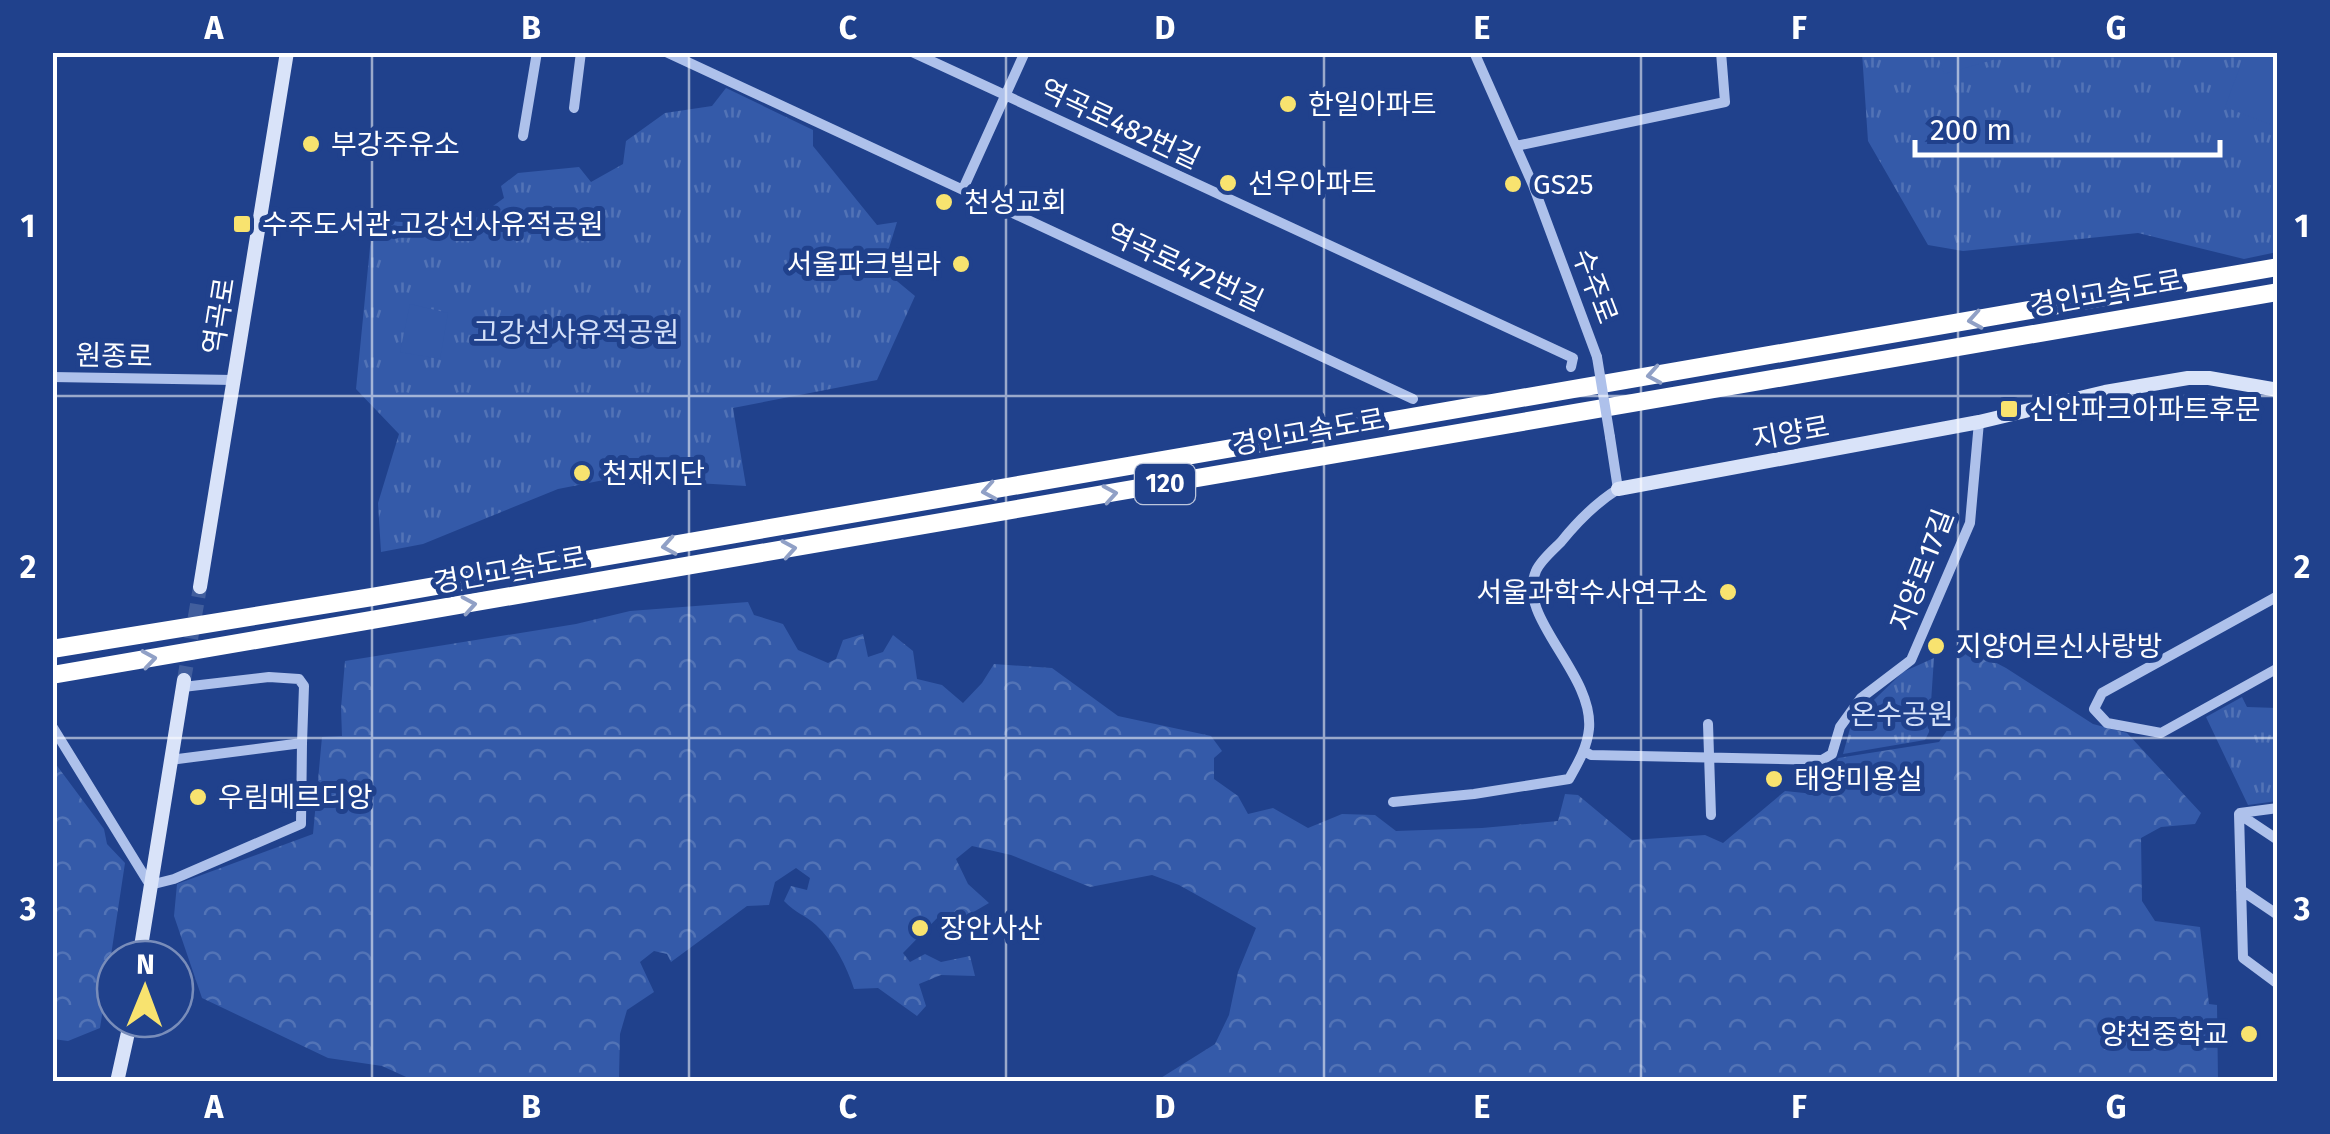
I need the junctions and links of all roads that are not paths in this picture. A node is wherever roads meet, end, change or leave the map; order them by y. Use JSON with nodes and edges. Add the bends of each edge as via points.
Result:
{"nodes":[{"id":1,"x":287,"y":52,"type":"edge"},
{"id":2,"x":536,"y":52,"type":"edge"},
{"id":3,"x":581,"y":52,"type":"edge"},
{"id":4,"x":666,"y":52,"type":"edge"},
{"id":5,"x":912,"y":52,"type":"edge"},
{"id":6,"x":1025,"y":52,"type":"edge"},
{"id":7,"x":1474,"y":52,"type":"edge"},
{"id":8,"x":1721,"y":52,"type":"edge"},
{"id":9,"x":1005,"y":96,"type":"junction"},
{"id":10,"x":574,"y":108,"type":"dead end"},
{"id":11,"x":524,"y":136,"type":"dead end"},
{"id":12,"x":1516,"y":146,"type":"junction"},
{"id":13,"x":963,"y":188,"type":"junction"},
{"id":14,"x":2278,"y":267,"type":"edge"},
{"id":15,"x":2278,"y":292,"type":"edge"},
{"id":16,"x":1571,"y":368,"type":"dead end"},
{"id":17,"x":52,"y":377,"type":"edge"},
{"id":18,"x":234,"y":380,"type":"junction"},
{"id":19,"x":2278,"y":390,"type":"edge"},
{"id":20,"x":1412,"y":399,"type":"dead end"},
{"id":21,"x":1980,"y":422,"type":"junction"},
{"id":22,"x":1618,"y":489,"type":"junction"},
{"id":23,"x":200,"y":587,"type":"tunnel mouth"},
{"id":24,"x":2278,"y":596,"type":"edge"},
{"id":25,"x":52,"y":648,"type":"edge"},
{"id":26,"x":2278,"y":668,"type":"edge"},
{"id":27,"x":52,"y":674,"type":"edge"},
{"id":28,"x":184,"y":684,"type":"joint"},
{"id":29,"x":1708,"y":724,"type":"dead end"},
{"id":30,"x":52,"y":726,"type":"edge"},
{"id":31,"x":302,"y":743,"type":"junction"},
{"id":32,"x":1584,"y":751,"type":"junction"},
{"id":33,"x":1707,"y":756,"type":"junction"},
{"id":34,"x":170,"y":760,"type":"junction"},
{"id":35,"x":1394,"y":802,"type":"dead end"},
{"id":36,"x":2278,"y":808,"type":"edge"},
{"id":37,"x":1711,"y":814,"type":"dead end"},
{"id":38,"x":2239,"y":814,"type":"junction"},
{"id":39,"x":2278,"y":840,"type":"edge"},
{"id":40,"x":150,"y":885,"type":"junction"},
{"id":41,"x":2240,"y":890,"type":"junction"},
{"id":42,"x":2278,"y":915,"type":"edge"},
{"id":43,"x":142,"y":939,"type":"edge"},
{"id":44,"x":2278,"y":984,"type":"edge"},
{"id":45,"x":127,"y":1039,"type":"edge"},
{"id":46,"x":117,"y":1082,"type":"edge"}],
"edges":[{"from":1,"to":18,"type":"street","name":"역곡로"},
{"from":2,"to":11,"type":"street"},
{"from":3,"to":10,"type":"street"},
{"from":4,"to":13,"type":"street","name":"역곡로472번길"},
{"from":5,"to":9,"type":"street","name":"역곡로482번길"},
{"from":6,"to":9,"type":"street"},
{"from":7,"to":12,"type":"street","name":"수주로"},
{"from":8,"to":12,"type":"street","via":[[1725,102]]},
{"from":9,"to":13,"type":"street"},
{"from":9,"to":16,"type":"street","name":"역곡로482번길","via":[[1573,358]]},
{"from":12,"to":22,"type":"street","name":"수주로","bridge":true,"via":[[1597,357]]},
{"from":13,"to":20,"type":"street","name":"역곡로472번길"},
{"from":14,"to":25,"type":"highway","name":"경인고속도로","number":"120","one_way":true},
{"from":27,"to":15,"type":"highway","name":"경인고속도로","number":"120","one_way":true},
{"from":17,"to":18,"type":"street","name":"원종로"},
{"from":18,"to":23,"type":"street","name":"역곡로"},
{"from":19,"to":21,"type":"street","name":"지양로","via":[[2188,378]]},
{"from":21,"to":22,"type":"street","name":"지양로"},
{"from":21,"to":33,"type":"street","name":"지양로17길","via":[[1970,523],[1911,660],[1861,698],[1840,727],[1832,754],[1822,760]]},
{"from":22,"to":32,"type":"street","via":[[1571,530],[1536,572],[1532,590],[1538,618],[1578,677],[1586,701]]},
{"from":24,"to":26,"type":"street","via":[[2102,693],[2094,708],[2107,723],[2160,733]]},
{"from":28,"to":31,"type":"street","via":[[298,679],[304,686]]},
{"from":28,"to":34,"type":"street"},
{"from":29,"to":33,"type":"street"},
{"from":30,"to":40,"type":"street"},
{"from":31,"to":34,"type":"street"},
{"from":31,"to":40,"type":"street","via":[[301,824]]},
{"from":32,"to":33,"type":"street","name":"지양로17길"},
{"from":32,"to":35,"type":"street","via":[[1569,779]]},
{"from":33,"to":37,"type":"street"},
{"from":34,"to":40,"type":"street"},
{"from":36,"to":38,"type":"street"},
{"from":38,"to":39,"type":"street"},
{"from":38,"to":41,"type":"street"},
{"from":40,"to":43,"type":"street"},
{"from":41,"to":42,"type":"street"},
{"from":41,"to":44,"type":"street","via":[[2242,958]]},
{"from":45,"to":46,"type":"street"}]}
